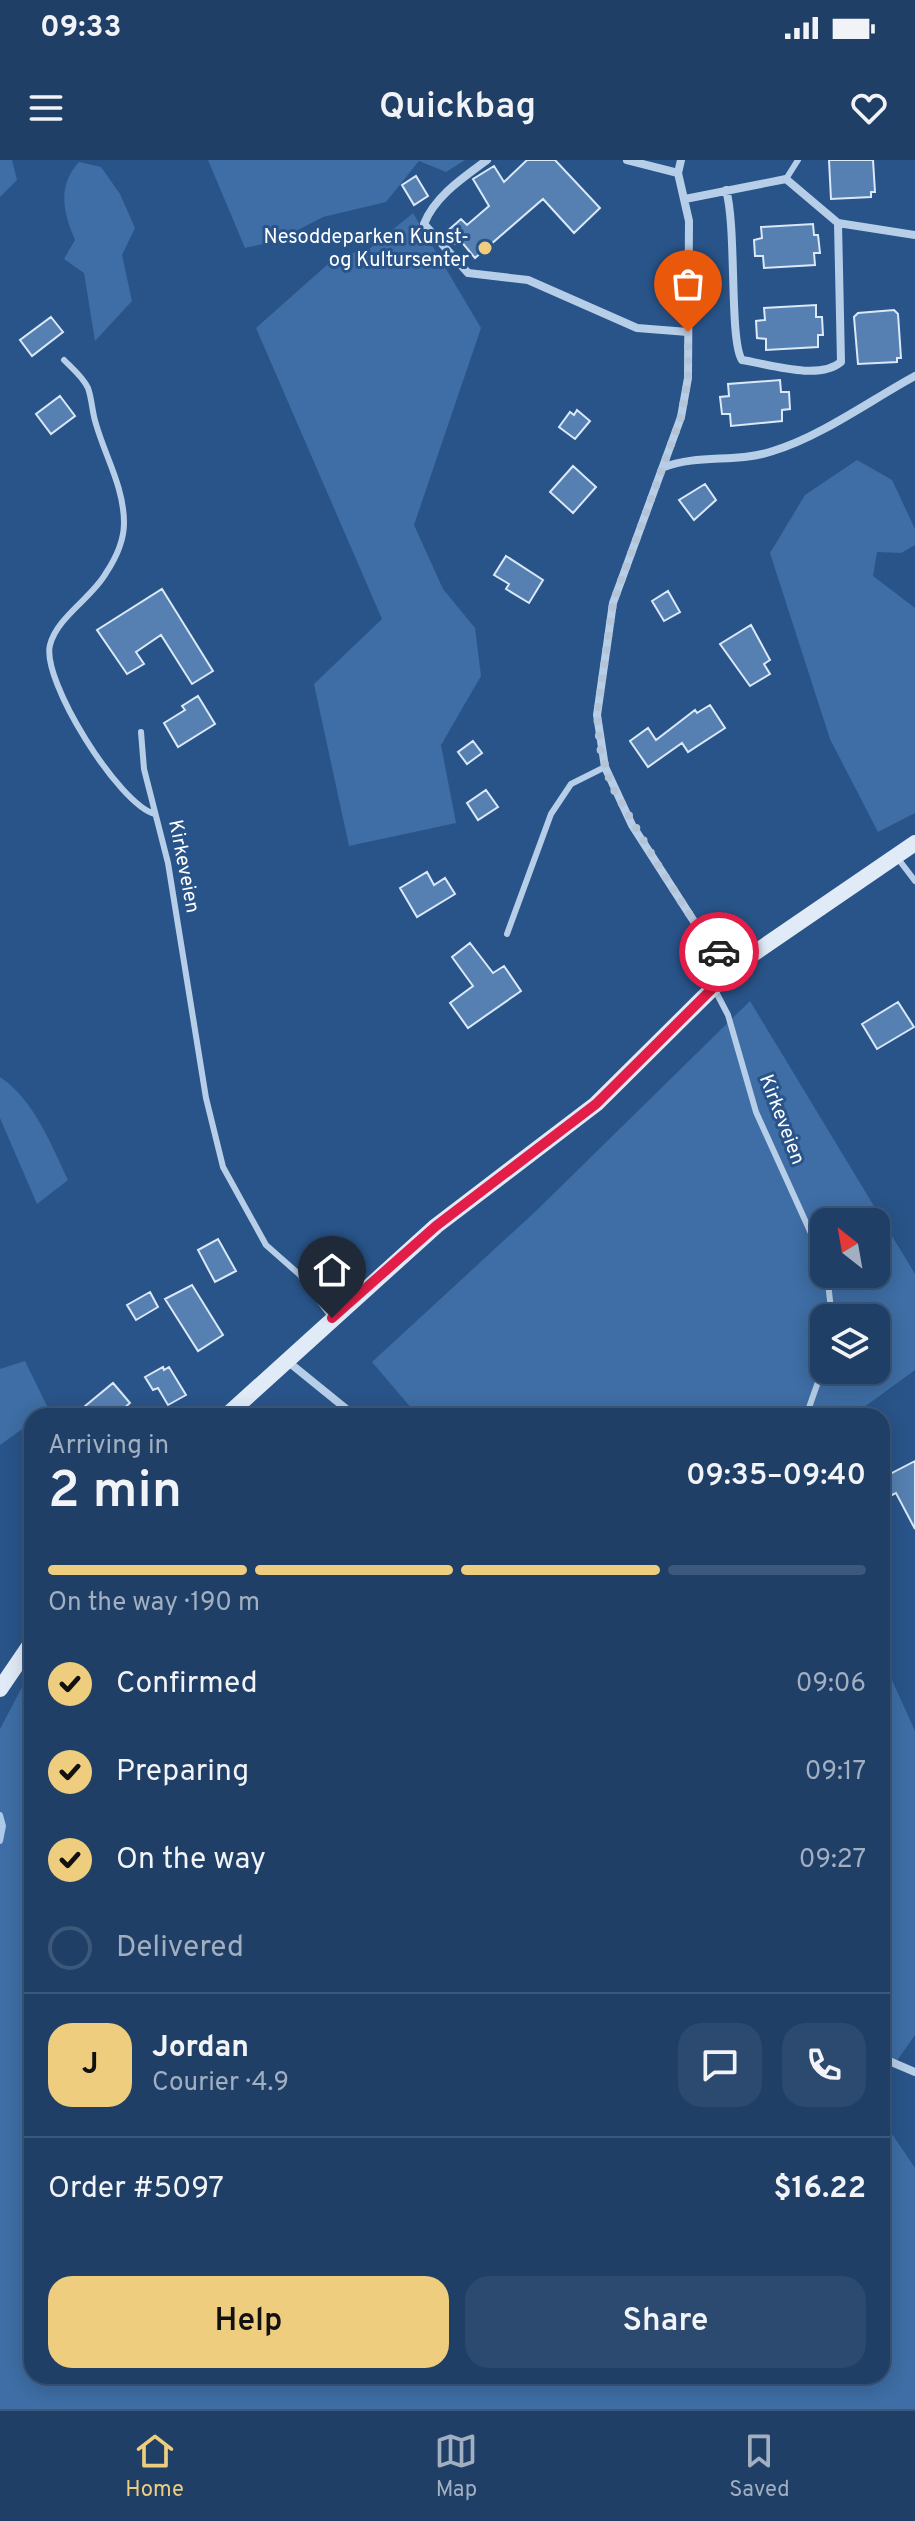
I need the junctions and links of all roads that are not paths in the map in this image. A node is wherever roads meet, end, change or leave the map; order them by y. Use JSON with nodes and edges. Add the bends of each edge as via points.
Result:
{"nodes":[{"id":1,"x":487,"y":160,"type":"edge"},
{"id":2,"x":627,"y":160,"type":"edge"},
{"id":3,"x":681,"y":160,"type":"edge"},
{"id":4,"x":798,"y":160,"type":"edge"},
{"id":5,"x":678,"y":173,"type":"junction"},
{"id":6,"x":786,"y":179,"type":"junction"},
{"id":7,"x":726,"y":190,"type":"junction"},
{"id":8,"x":685,"y":199,"type":"junction"},
{"id":9,"x":838,"y":223,"type":"junction"},
{"id":10,"x":915,"y":235,"type":"edge"},
{"id":11,"x":688,"y":332,"type":"junction"},
{"id":12,"x":64,"y":360,"type":"dead end"},
{"id":13,"x":915,"y":376,"type":"edge"},
{"id":14,"x":664,"y":467,"type":"junction"},
{"id":15,"x":141,"y":732,"type":"dead end"},
{"id":16,"x":605,"y":767,"type":"junction"},
{"id":17,"x":155,"y":814,"type":"junction"},
{"id":18,"x":915,"y":843,"type":"edge"},
{"id":19,"x":896,"y":856,"type":"junction"},
{"id":20,"x":915,"y":881,"type":"edge"},
{"id":21,"x":507,"y":934,"type":"dead end"},
{"id":22,"x":734,"y":967,"type":"junction"},
{"id":23,"x":712,"y":988,"type":"junction"},
{"id":24,"x":810,"y":1231,"type":"edge"},
{"id":25,"x":332,"y":1318,"type":"junction"},
{"id":26,"x":286,"y":1359,"type":"junction"},
{"id":27,"x":817,"y":1384,"type":"edge"},
{"id":28,"x":234,"y":1408,"type":"edge"},
{"id":29,"x":345,"y":1408,"type":"edge"},
{"id":30,"x":809,"y":1408,"type":"edge"},
{"id":31,"x":24,"y":1653,"type":"edge"},
{"id":32,"x":2,"y":1683,"type":"edge"},
{"id":33,"x":890,"y":2061,"type":"edge"},
{"id":34,"x":915,"y":2072,"type":"edge"}],
"edges":[{"from":1,"to":11,"type":"street","via":[[429,211],[424,224],[468,273],[528,280],[637,328]]},
{"from":2,"to":5,"type":"street"},
{"from":3,"to":5,"type":"street"},
{"from":4,"to":6,"type":"lane"},
{"from":5,"to":8,"type":"street"},
{"from":6,"to":7,"type":"street"},
{"from":6,"to":9,"type":"street"},
{"from":7,"to":8,"type":"street"},
{"from":7,"to":9,"type":"street","via":[[733,221],[742,360],[800,369],[832,369],[841,362]]},
{"from":8,"to":11,"type":"street"},
{"from":9,"to":10,"type":"street"},
{"from":11,"to":14,"type":"street","via":[[684,404]]},
{"from":12,"to":17,"type":"lane","name":"Kirkeveien","via":[[88,388],[124,523],[121,545],[107,572],[55,634],[49,661],[68,706],[106,769],[136,803]]},
{"from":13,"to":14,"type":"street","via":[[775,451],[683,460]]},
{"from":14,"to":16,"type":"street","via":[[613,603],[597,715]]},
{"from":15,"to":17,"type":"lane"},
{"from":16,"to":21,"type":"lane","via":[[571,784],[551,814]]},
{"from":16,"to":22,"type":"street","via":[[632,825],[704,937]]},
{"from":17,"to":25,"type":"lane","name":"Kirkeveien","via":[[223,1167],[266,1245],[300,1275]]},
{"from":18,"to":19,"type":"main road"},
{"from":19,"to":20,"type":"lane"},
{"from":19,"to":22,"type":"main road"},
{"from":22,"to":23,"type":"main road"},
{"from":23,"to":24,"type":"lane","name":"Kirkeveien","via":[[728,1015],[756,1112]]},
{"from":23,"to":25,"type":"main road","via":[[596,1104],[436,1226]]},
{"from":25,"to":26,"type":"main road"},
{"from":26,"to":28,"type":"main road"},
{"from":26,"to":29,"type":"street"},
{"from":27,"to":30,"type":"lane"},
{"from":31,"to":32,"type":"main road"},
{"from":33,"to":34,"type":"street"}]}
